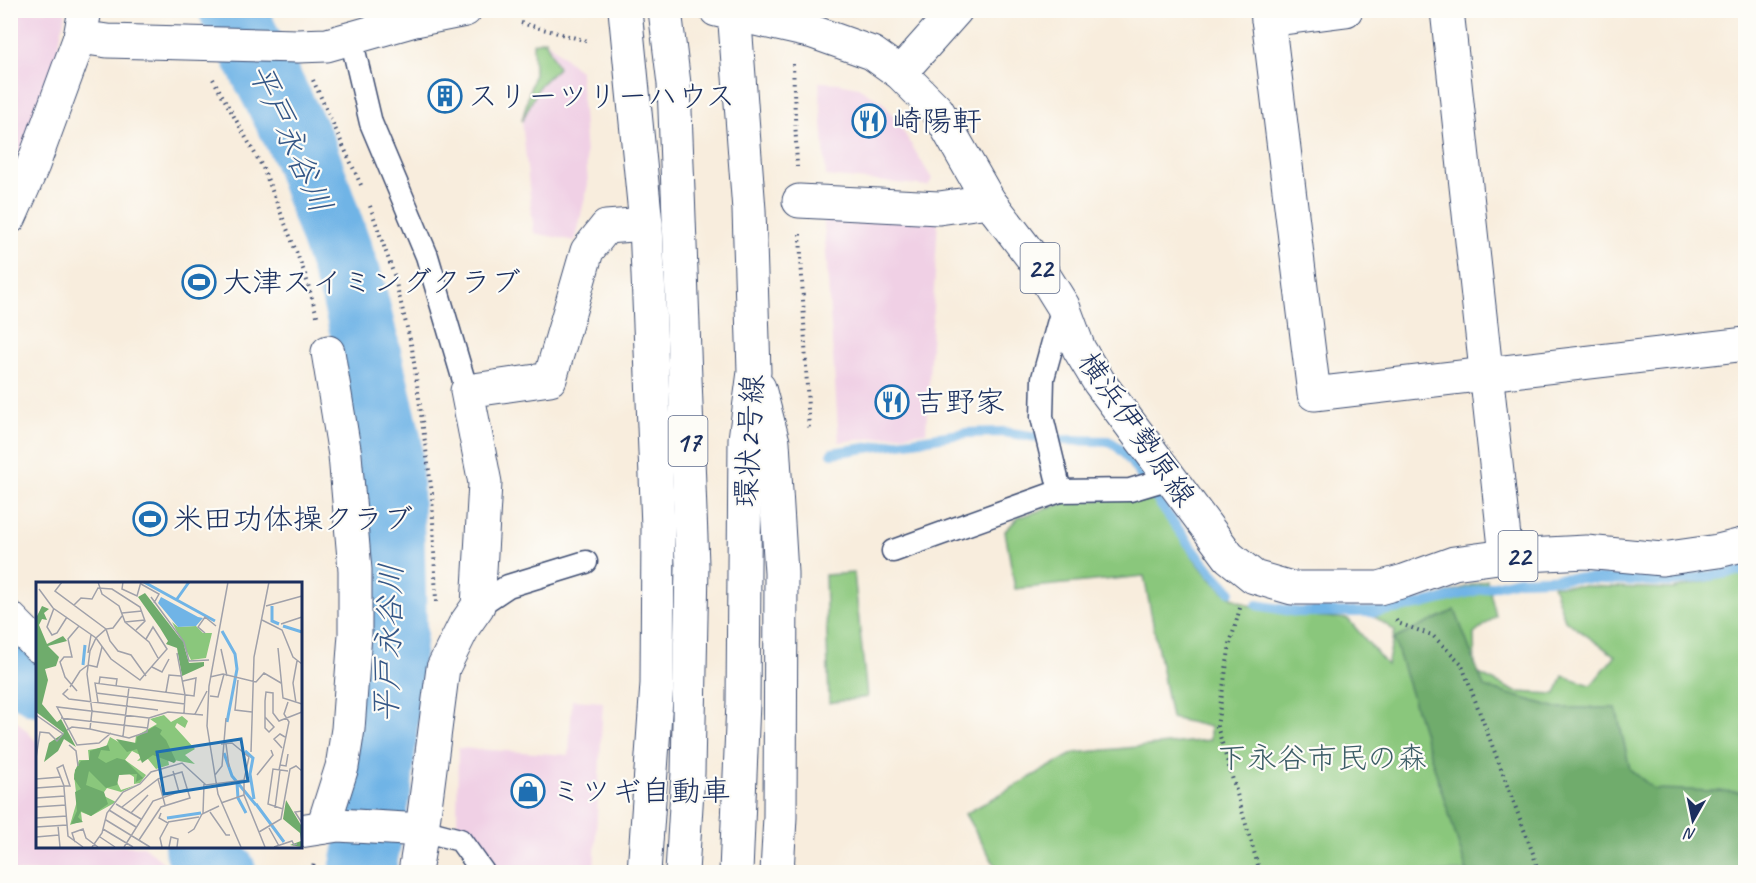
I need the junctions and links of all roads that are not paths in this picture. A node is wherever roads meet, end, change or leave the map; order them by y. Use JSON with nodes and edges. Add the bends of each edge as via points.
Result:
{"nodes":[{"id":1,"x":465,"y":10,"type":"edge"},
{"id":2,"x":625,"y":10,"type":"edge"},
{"id":3,"x":665,"y":10,"type":"edge"},
{"id":4,"x":956,"y":10,"type":"edge"},
{"id":5,"x":1346,"y":10,"type":"edge"},
{"id":6,"x":1447,"y":10,"type":"edge"},
{"id":7,"x":728,"y":12,"type":"edge"},
{"id":8,"x":1268,"y":15,"type":"edge"},
{"id":9,"x":83,"y":24,"type":"edge"},
{"id":10,"x":351,"y":38,"type":"junction"},
{"id":11,"x":900,"y":73,"type":"junction"},
{"id":12,"x":799,"y":201,"type":"dead end"},
{"id":13,"x":989,"y":201,"type":"junction"},
{"id":14,"x":10,"y":217,"type":"edge"},
{"id":15,"x":646,"y":224,"type":"junction"},
{"id":16,"x":1062,"y":306,"type":"junction"},
{"id":17,"x":1746,"y":344,"type":"edge"},
{"id":18,"x":328,"y":352,"type":"road end"},
{"id":19,"x":754,"y":372,"type":"junction"},
{"id":20,"x":1486,"y":375,"type":"junction"},
{"id":21,"x":467,"y":391,"type":"junction"},
{"id":22,"x":1170,"y":478,"type":"junction"},
{"id":23,"x":1060,"y":491,"type":"junction"},
{"id":24,"x":1746,"y":544,"type":"edge"},
{"id":25,"x":893,"y":551,"type":"dead end"},
{"id":26,"x":1506,"y":556,"type":"junction"},
{"id":27,"x":586,"y":562,"type":"dead end"},
{"id":28,"x":478,"y":606,"type":"junction"},
{"id":29,"x":10,"y":618,"type":"edge"},
{"id":30,"x":36,"y":644,"type":"edge"},
{"id":31,"x":320,"y":828,"type":"edge"},
{"id":32,"x":422,"y":830,"type":"junction"},
{"id":33,"x":415,"y":873,"type":"edge"},
{"id":34,"x":483,"y":873,"type":"edge"},
{"id":35,"x":644,"y":873,"type":"edge"},
{"id":36,"x":682,"y":873,"type":"edge"},
{"id":37,"x":736,"y":873,"type":"edge"},
{"id":38,"x":777,"y":873,"type":"edge"}],
"edges":[{"from":1,"to":10,"type":"main road"},
{"from":2,"to":15,"type":"main road"},
{"from":3,"to":36,"type":"main road","name":"環状2号線","number":"17","via":[[674,84],[692,565]]},
{"from":4,"to":11,"type":"main road"},
{"from":5,"to":8,"type":"main road"},
{"from":6,"to":20,"type":"main road"},
{"from":7,"to":11,"type":"main road","name":"横浜伊勢原線","number":"22","via":[[842,42],[872,53]]},
{"from":7,"to":19,"type":"main road","name":"環状2号線","number":"17","via":[[749,210]]},
{"from":8,"to":20,"type":"main road","via":[[1314,394]]},
{"from":9,"to":10,"type":"main road","via":[[108,41],[298,46],[327,45]]},
{"from":9,"to":14,"type":"main road","via":[[33,165]]},
{"from":10,"to":21,"type":"lane","via":[[372,123],[427,256]]},
{"from":11,"to":13,"type":"main road","name":"横浜伊勢原線","number":"22","via":[[937,110]]},
{"from":12,"to":13,"type":"main road","via":[[939,208]]},
{"from":13,"to":16,"type":"main road","name":"横浜伊勢原線","number":"22","via":[[1035,261]]},
{"from":15,"to":21,"type":"main road","via":[[606,227],[587,251],[550,379]]},
{"from":15,"to":35,"type":"main road","via":[[658,527],[657,684]]},
{"from":16,"to":22,"type":"main road","name":"横浜伊勢原線","number":"22","via":[[1079,349],[1099,382]]},
{"from":16,"to":23,"type":"lane","via":[[1043,378],[1042,417]]},
{"from":17,"to":20,"type":"main road"},
{"from":18,"to":31,"type":"main road","via":[[345,455],[355,570],[355,634],[342,767]]},
{"from":19,"to":37,"type":"main road","name":"環状2号線","number":"17","via":[[745,439],[743,702]]},
{"from":19,"to":38,"type":"main road","via":[[773,442],[781,573]]},
{"from":20,"to":26,"type":"main road"},
{"from":21,"to":28,"type":"main road","via":[[485,483]]},
{"from":22,"to":23,"type":"lane","via":[[1130,490]]},
{"from":22,"to":26,"type":"main road","name":"横浜伊勢原線","number":"22","via":[[1229,557],[1254,577],[1292,588],[1379,588],[1454,563]]},
{"from":23,"to":25,"type":"lane"},
{"from":24,"to":26,"type":"main road","number":"22","via":[[1662,559],[1586,552]]},
{"from":27,"to":28,"type":"lane","via":[[508,586]]},
{"from":28,"to":32,"type":"main road","via":[[443,668]]},
{"from":29,"to":30,"type":"main road"},
{"from":31,"to":32,"type":"main road"},
{"from":32,"to":33,"type":"main road"},
{"from":32,"to":34,"type":"lane","via":[[460,840]]}]}
